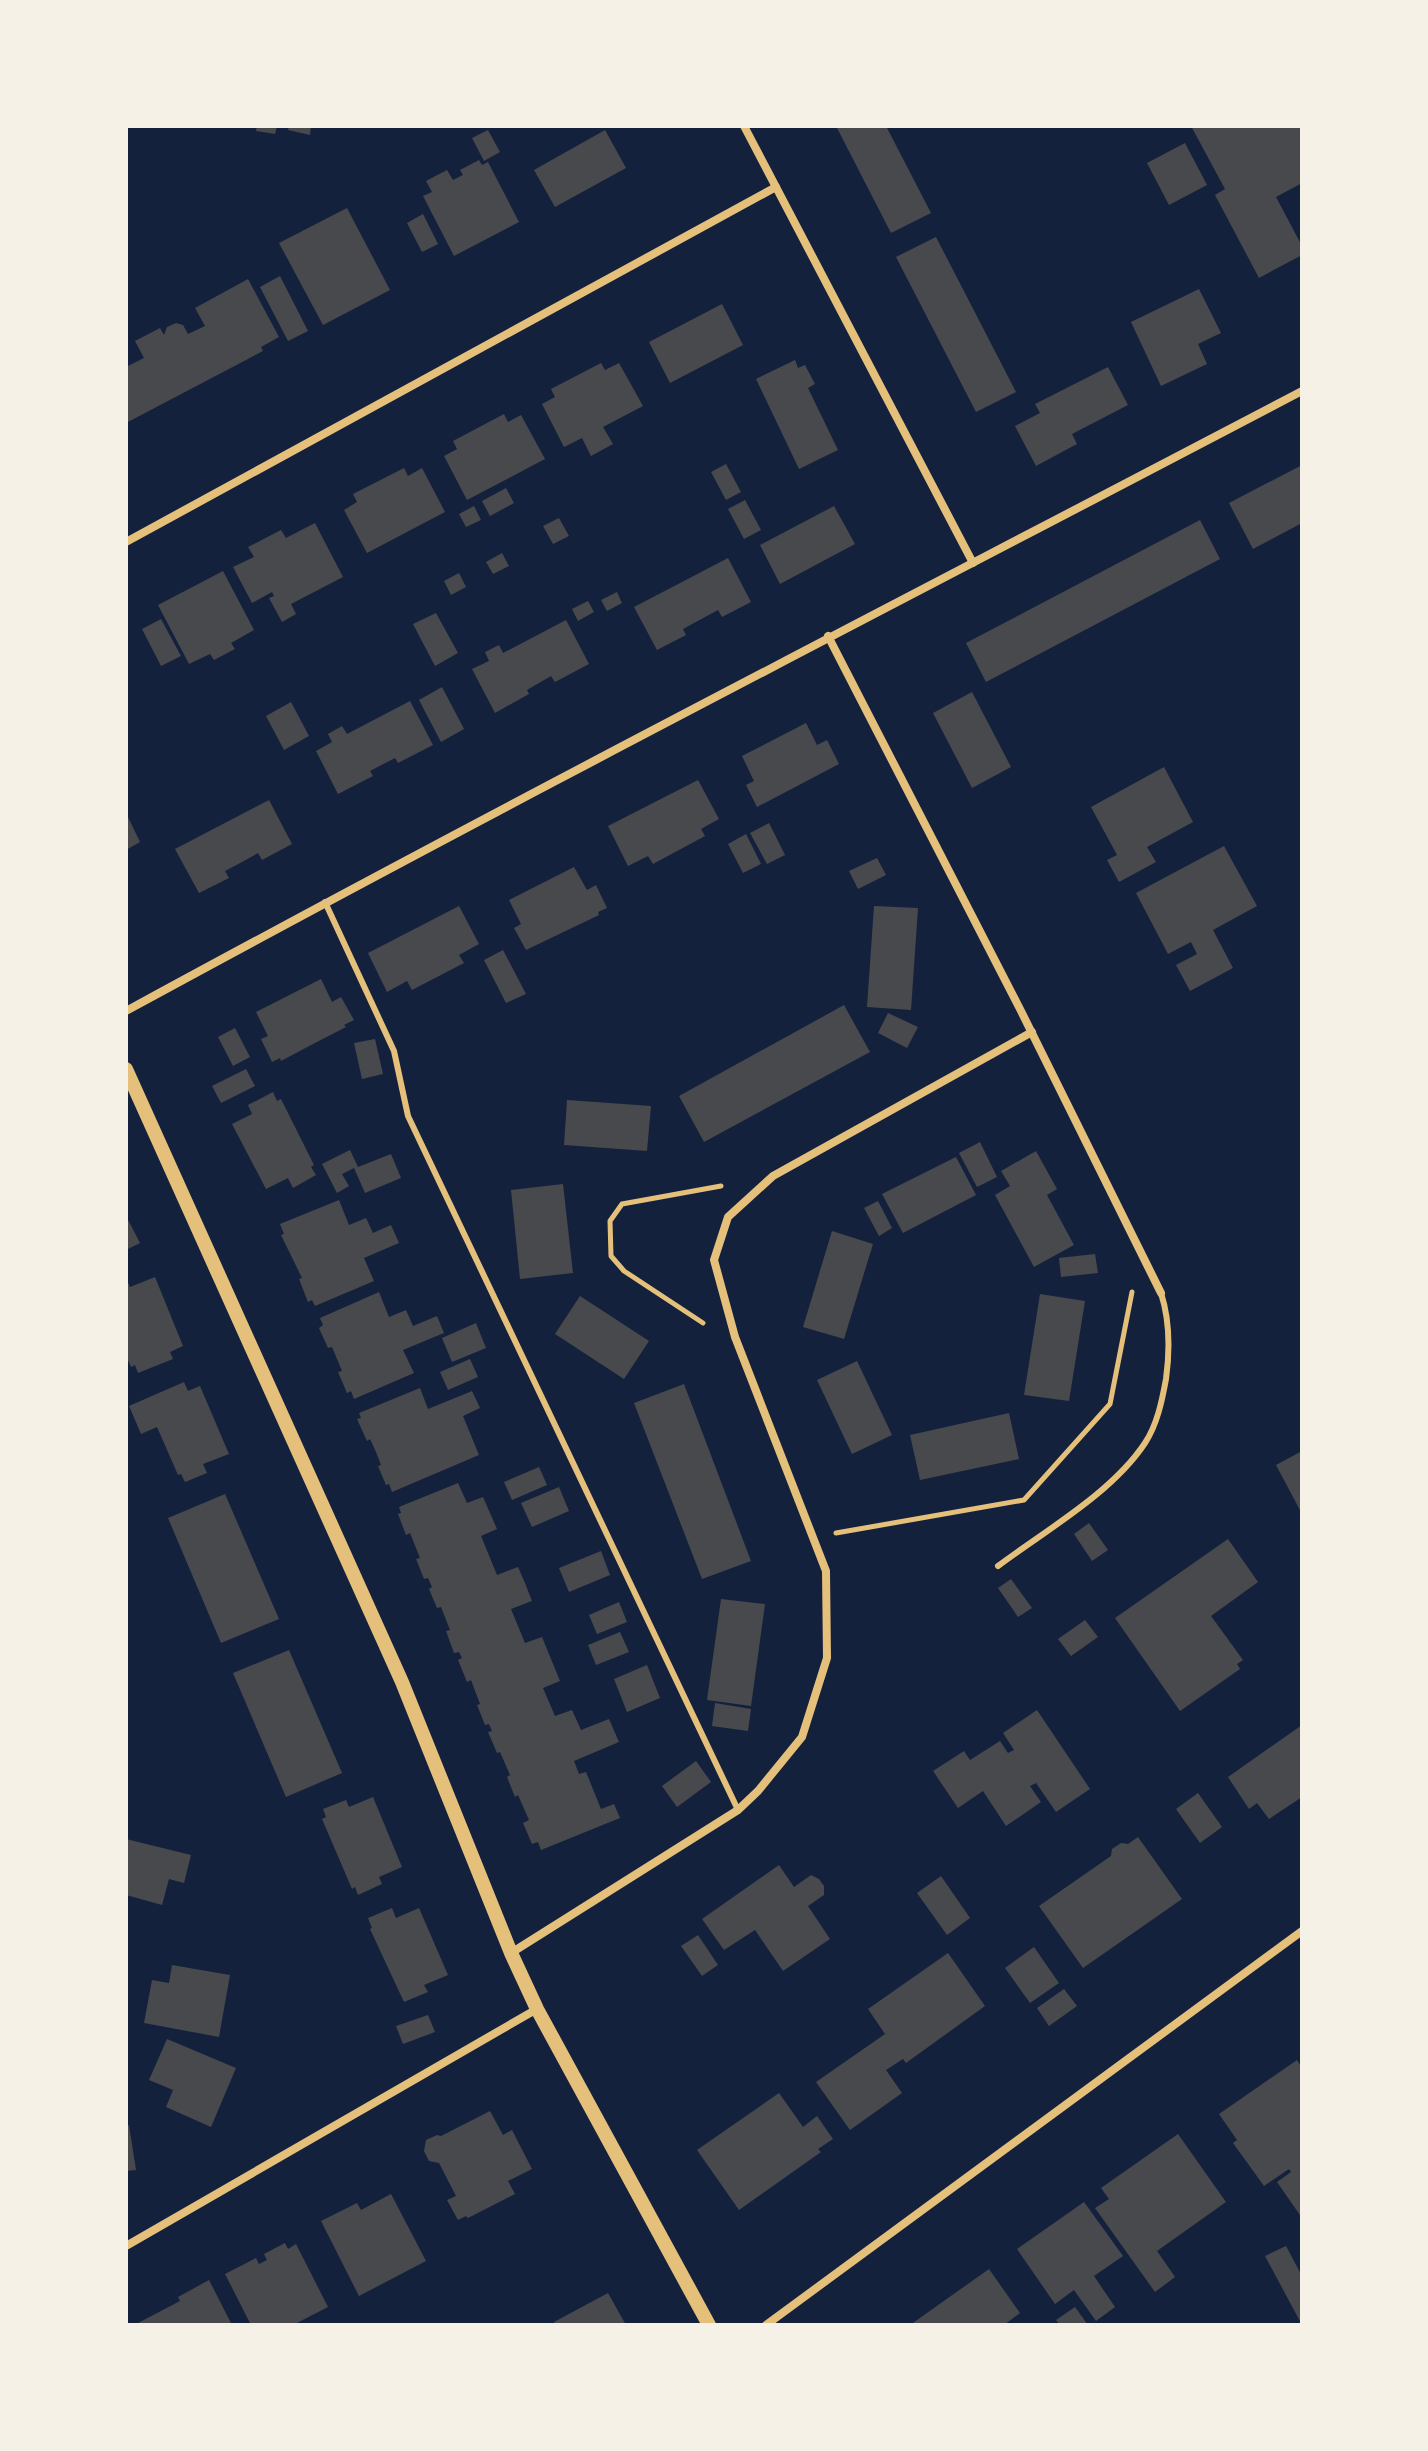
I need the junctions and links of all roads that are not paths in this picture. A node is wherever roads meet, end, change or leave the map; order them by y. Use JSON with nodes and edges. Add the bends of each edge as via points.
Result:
{"nodes":[{"id":1,"x":744,"y":126,"type":"edge"},
{"id":2,"x":776,"y":187,"type":"junction"},
{"id":3,"x":1302,"y":391,"type":"edge"},
{"id":4,"x":126,"y":542,"type":"edge"},
{"id":5,"x":973,"y":563,"type":"junction"},
{"id":6,"x":828,"y":636,"type":"junction"},
{"id":7,"x":325,"y":902,"type":"junction"},
{"id":8,"x":126,"y":1011,"type":"edge"},
{"id":9,"x":1032,"y":1032,"type":"junction"},
{"id":10,"x":126,"y":1069,"type":"edge"},
{"id":11,"x":1161,"y":1293,"type":"joint"},
{"id":12,"x":998,"y":1566,"type":"dead end"},
{"id":13,"x":738,"y":1810,"type":"junction"},
{"id":14,"x":1302,"y":1931,"type":"edge"},
{"id":15,"x":511,"y":1953,"type":"junction"},
{"id":16,"x":537,"y":2009,"type":"junction"},
{"id":17,"x":126,"y":2246,"type":"edge"},
{"id":18,"x":709,"y":2325,"type":"edge"},
{"id":19,"x":766,"y":2325,"type":"edge"}],
"edges":[{"from":1,"to":2,"type":"street"},
{"from":2,"to":4,"type":"street"},
{"from":2,"to":5,"type":"street"},
{"from":3,"to":5,"type":"street"},
{"from":5,"to":6,"type":"street"},
{"from":6,"to":7,"type":"street"},
{"from":6,"to":9,"type":"street"},
{"from":7,"to":8,"type":"street"},
{"from":7,"to":13,"type":"lane","via":[[394,1051],[408,1116]]},
{"from":9,"to":11,"type":"street"},
{"from":9,"to":13,"type":"street","via":[[773,1176],[728,1217],[714,1260],[738,1345],[826,1571],[827,1658],[802,1737]]},
{"from":10,"to":15,"type":"street","via":[[402,1682]]},
{"from":11,"to":12,"type":"lane","via":[[1168,1325],[1167,1370],[1147,1441],[1111,1482]]},
{"from":13,"to":15,"type":"street"},
{"from":14,"to":19,"type":"street"},
{"from":15,"to":16,"type":"street"},
{"from":16,"to":17,"type":"street"},
{"from":16,"to":18,"type":"street"}]}
